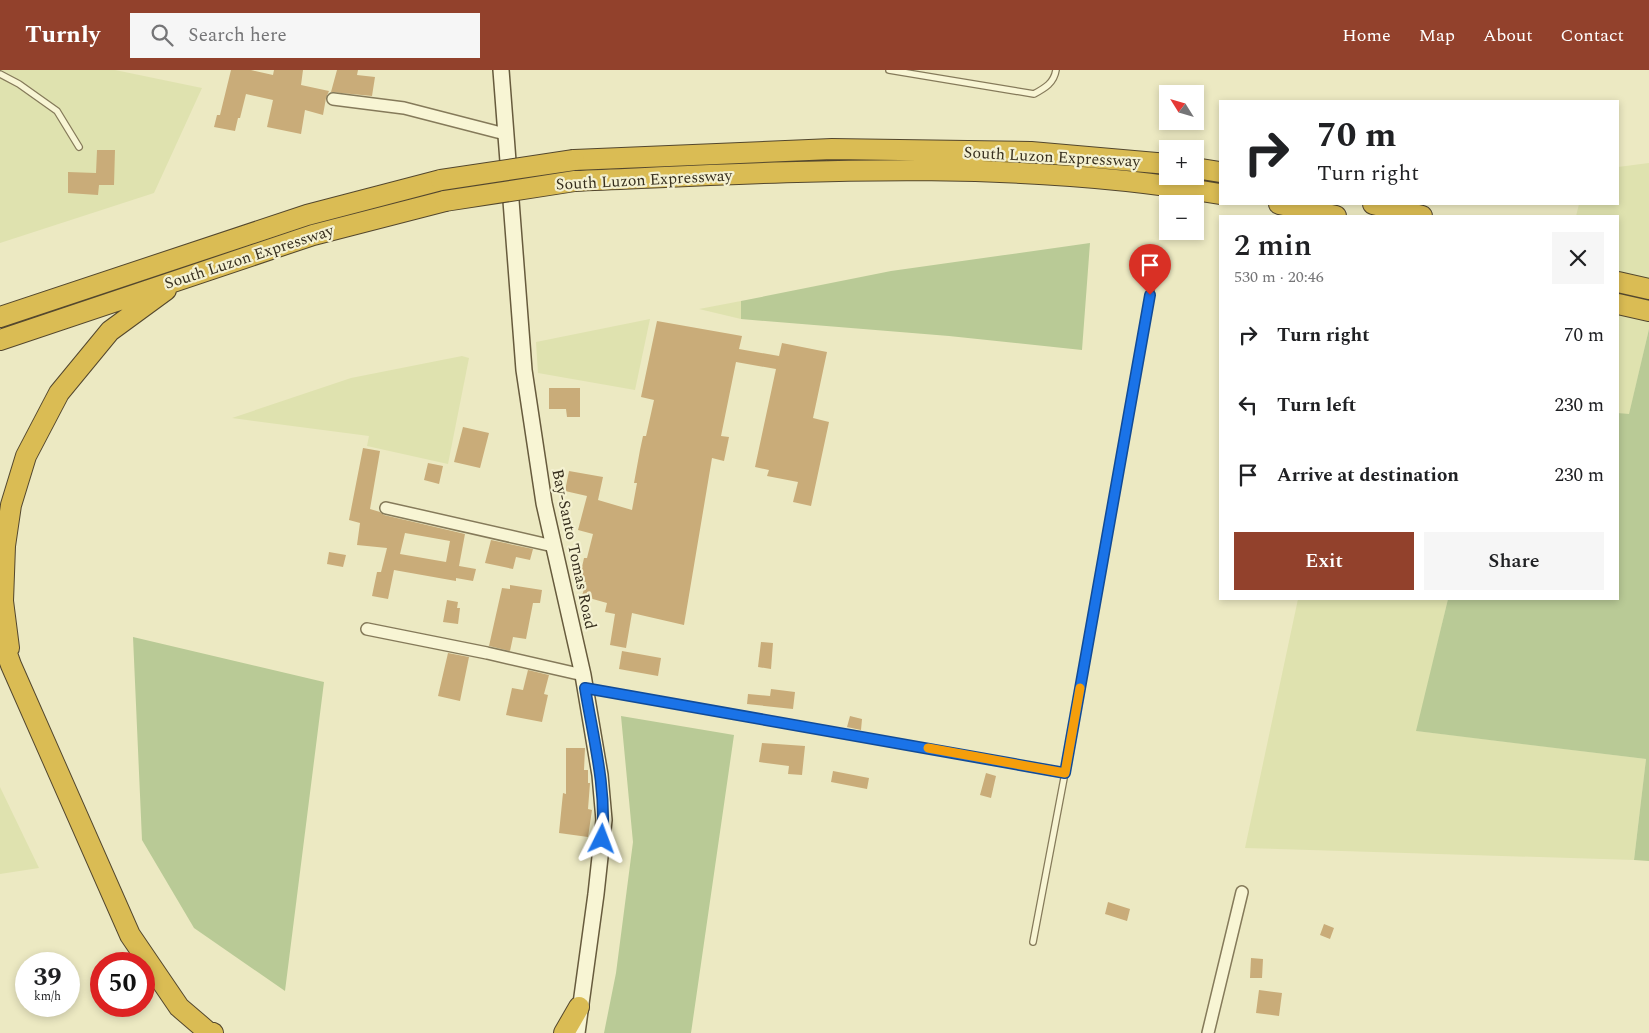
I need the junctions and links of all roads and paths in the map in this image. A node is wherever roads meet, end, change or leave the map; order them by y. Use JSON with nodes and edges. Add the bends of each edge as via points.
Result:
{"nodes":[{"id":1,"x":501,"y":70,"type":"edge"},
{"id":2,"x":889,"y":70,"type":"edge"},
{"id":3,"x":1056,"y":70,"type":"edge"},
{"id":4,"x":0,"y":74,"type":"edge"},
{"id":5,"x":333,"y":99,"type":"dead end"},
{"id":6,"x":505,"y":134,"type":"junction"},
{"id":7,"x":79,"y":147,"type":"dead end"},
{"id":8,"x":1159,"y":163,"type":"edge"},
{"id":9,"x":1204,"y":169,"type":"edge"},
{"id":10,"x":1219,"y":172,"type":"edge"},
{"id":11,"x":1219,"y":194,"type":"edge"},
{"id":12,"x":1284,"y":205,"type":"edge"},
{"id":13,"x":1377,"y":205,"type":"edge"},
{"id":14,"x":1331,"y":215,"type":"edge"},
{"id":15,"x":1418,"y":215,"type":"edge"},
{"id":16,"x":1157,"y":256,"type":"dead end"},
{"id":17,"x":182,"y":278,"type":"junction"},
{"id":18,"x":1619,"y":282,"type":"edge"},
{"id":19,"x":1649,"y":289,"type":"edge"},
{"id":20,"x":1619,"y":304,"type":"edge"},
{"id":21,"x":1649,"y":311,"type":"edge"},
{"id":22,"x":0,"y":317,"type":"edge"},
{"id":23,"x":0,"y":340,"type":"edge"},
{"id":24,"x":386,"y":508,"type":"dead end"},
{"id":25,"x":553,"y":546,"type":"junction"},
{"id":26,"x":367,"y":629,"type":"dead end"},
{"id":27,"x":0,"y":634,"type":"edge"},
{"id":28,"x":6,"y":668,"type":"edge"},
{"id":29,"x":584,"y":681,"type":"junction"},
{"id":30,"x":1065,"y":773,"type":"junction"},
{"id":31,"x":1242,"y":892,"type":"dead end"},
{"id":32,"x":1033,"y":942,"type":"dead end"},
{"id":33,"x":126,"y":952,"type":"edge"},
{"id":34,"x":155,"y":995,"type":"edge"},
{"id":35,"x":579,"y":1007,"type":"junction"},
{"id":36,"x":190,"y":1033,"type":"edge"},
{"id":37,"x":213,"y":1033,"type":"edge"},
{"id":38,"x":564,"y":1033,"type":"edge"},
{"id":39,"x":577,"y":1033,"type":"edge"},
{"id":40,"x":1208,"y":1033,"type":"edge"}],
"edges":[{"from":1,"to":6,"type":"main road","name":"Bay-Santo Tomas Road"},
{"from":2,"to":3,"type":"lane","via":[[1034,94],[1046,88],[1055,78]]},
{"from":4,"to":7,"type":"lane","via":[[20,84],[57,111]]},
{"from":5,"to":6,"type":"street","via":[[404,108]]},
{"from":6,"to":25,"type":"main road","name":"Bay-Santo Tomas Road","via":[[524,370]]},
{"from":8,"to":22,"type":"highway","name":"South Luzon Expressway","bridge":true,"via":[[1030,152],[832,149],[574,160],[441,180],[307,215]]},
{"from":9,"to":10,"type":"highway"},
{"from":11,"to":17,"type":"highway","name":"South Luzon Expressway","bridge":true,"via":[[1177,186],[1030,173],[832,170],[575,181],[445,201],[313,235]]},
{"from":12,"to":14,"type":"highway"},
{"from":13,"to":15,"type":"highway"},
{"from":16,"to":30,"type":"lane"},
{"from":17,"to":23,"type":"highway","name":"South Luzon Expressway"},
{"from":17,"to":28,"type":"highway","via":[[110,332],[59,393],[26,456],[11,506],[5,546],[2,601]]},
{"from":18,"to":19,"type":"highway"},
{"from":20,"to":21,"type":"highway"},
{"from":24,"to":25,"type":"street"},
{"from":25,"to":29,"type":"main road","name":"Bay-Santo Tomas Road"},
{"from":26,"to":29,"type":"street","via":[[487,653]]},
{"from":27,"to":28,"type":"highway"},
{"from":28,"to":33,"type":"highway"},
{"from":28,"to":37,"type":"highway","via":[[130,935],[178,1007]]},
{"from":29,"to":30,"type":"lane"},
{"from":29,"to":35,"type":"main road","name":"Bay-Santo Tomas Road","via":[[604,820]]},
{"from":30,"to":32,"type":"lane"},
{"from":31,"to":40,"type":"street"},
{"from":34,"to":36,"type":"highway","via":[[169,1016]]},
{"from":35,"to":38,"type":"highway"},
{"from":35,"to":39,"type":"main road","name":"Bay-Santo Tomas Road"}]}
